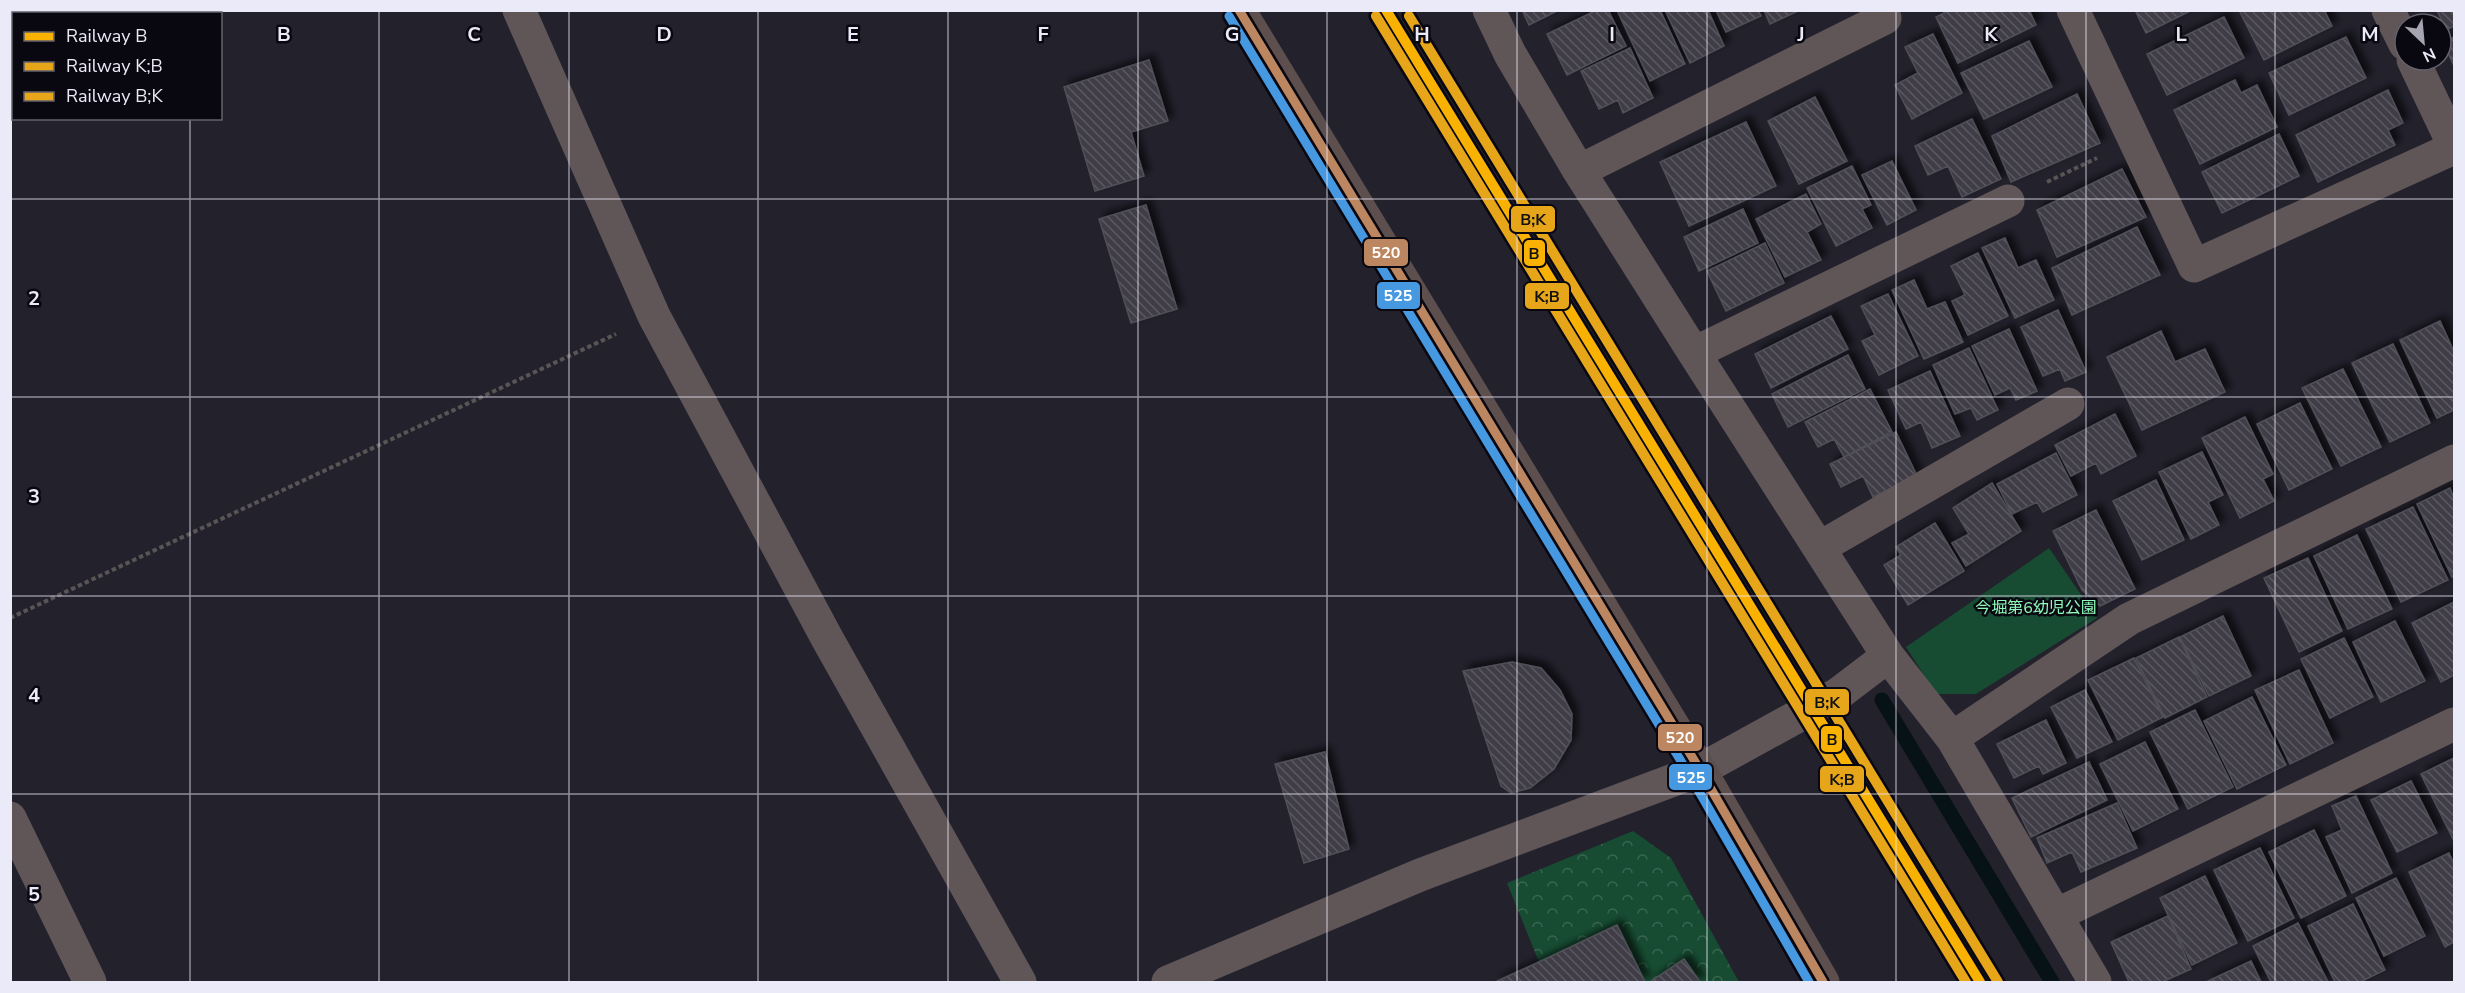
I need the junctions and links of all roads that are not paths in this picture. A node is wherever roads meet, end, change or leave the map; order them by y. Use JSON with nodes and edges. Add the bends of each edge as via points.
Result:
{"nodes":[{"id":1,"x":519,"y":10,"type":"edge"},
{"id":2,"x":1239,"y":10,"type":"edge"},
{"id":3,"x":1488,"y":10,"type":"edge"},
{"id":4,"x":2073,"y":10,"type":"edge"},
{"id":5,"x":1885,"y":18,"type":"dead end"},
{"id":6,"x":2419,"y":72,"type":"edge"},
{"id":7,"x":2454,"y":147,"type":"edge"},
{"id":8,"x":1579,"y":171,"type":"junction"},
{"id":9,"x":2008,"y":201,"type":"road end"},
{"id":10,"x":1694,"y":353,"type":"junction"},
{"id":11,"x":2068,"y":404,"type":"dead end"},
{"id":12,"x":2454,"y":461,"type":"edge"},
{"id":13,"x":1819,"y":548,"type":"junction"},
{"id":14,"x":1888,"y":656,"type":"junction"},
{"id":15,"x":2454,"y":724,"type":"edge"},
{"id":16,"x":1952,"y":738,"type":"junction"},
{"id":17,"x":1700,"y":770,"type":"junction"},
{"id":18,"x":10,"y":818,"type":"edge"},
{"id":19,"x":2056,"y":915,"type":"junction"},
{"id":20,"x":90,"y":982,"type":"edge"},
{"id":21,"x":1020,"y":982,"type":"edge"},
{"id":22,"x":1168,"y":982,"type":"edge"},
{"id":23,"x":1823,"y":982,"type":"edge"},
{"id":24,"x":2095,"y":982,"type":"edge"}],
"edges":[{"from":1,"to":21,"type":"street","via":[[654,316],[828,640]]},
{"from":2,"to":17,"type":"street"},
{"from":3,"to":8,"type":"street"},
{"from":4,"to":7,"type":"street","via":[[2194,266]]},
{"from":5,"to":8,"type":"street"},
{"from":6,"to":7,"type":"street"},
{"from":8,"to":10,"type":"street"},
{"from":9,"to":10,"type":"street"},
{"from":10,"to":13,"type":"street"},
{"from":11,"to":13,"type":"street"},
{"from":12,"to":16,"type":"street","via":[[2129,619]]},
{"from":13,"to":14,"type":"street"},
{"from":14,"to":16,"type":"street"},
{"from":14,"to":17,"type":"street","via":[[1838,694]]},
{"from":15,"to":19,"type":"street"},
{"from":16,"to":19,"type":"street"},
{"from":17,"to":22,"type":"street","via":[[1420,875]]},
{"from":17,"to":23,"type":"street"},
{"from":18,"to":20,"type":"street"},
{"from":19,"to":24,"type":"street"}]}
